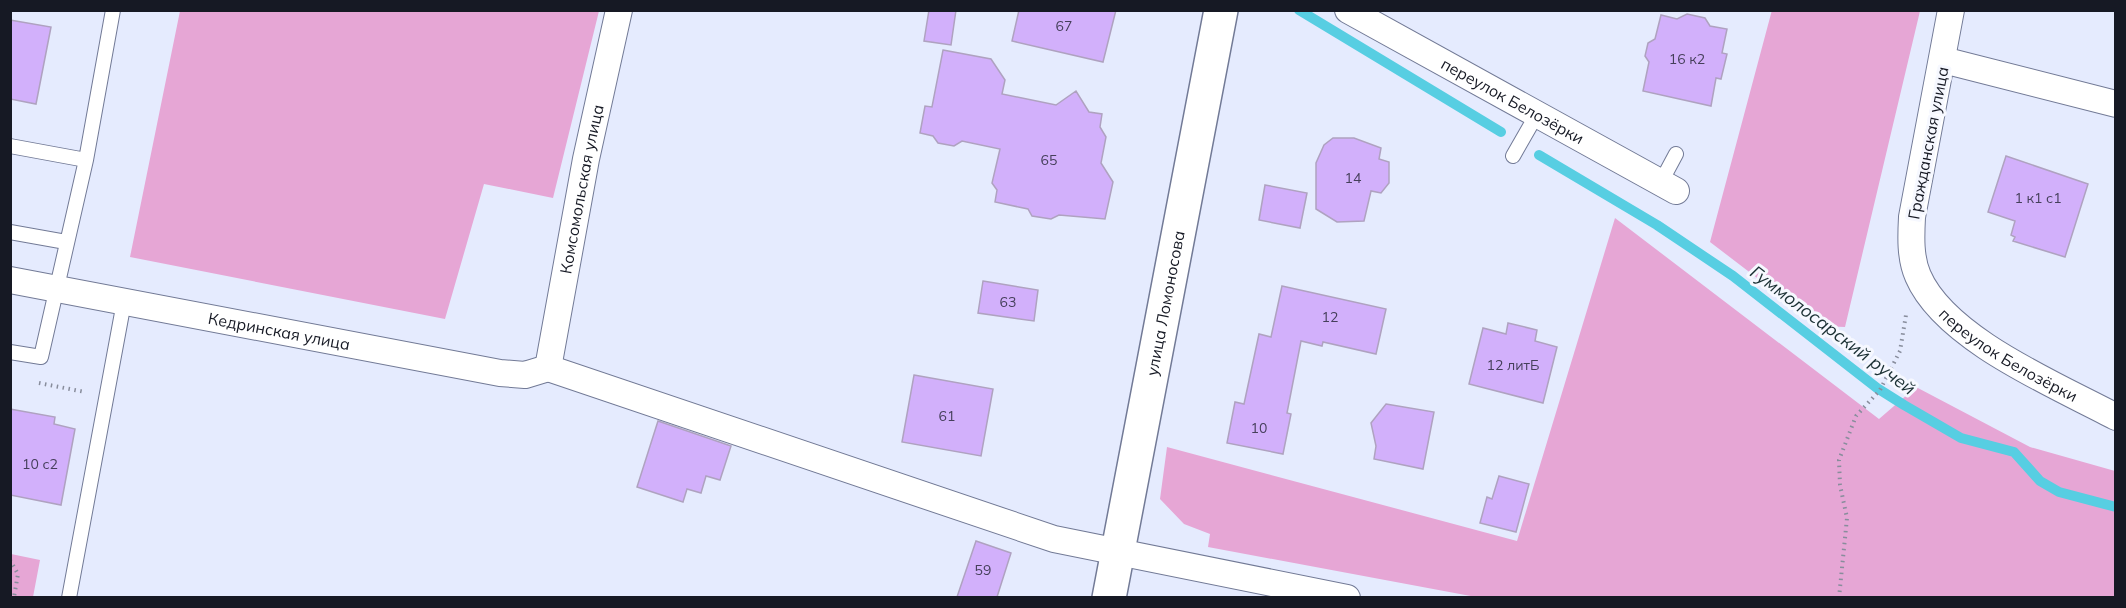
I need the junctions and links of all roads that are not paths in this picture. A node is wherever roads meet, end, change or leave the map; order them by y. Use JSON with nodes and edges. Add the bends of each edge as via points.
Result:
{"nodes":[{"id":1,"x":113,"y":10,"type":"edge"},
{"id":2,"x":619,"y":10,"type":"edge"},
{"id":3,"x":1221,"y":10,"type":"edge"},
{"id":4,"x":1348,"y":10,"type":"edge"},
{"id":5,"x":1952,"y":10,"type":"edge"},
{"id":6,"x":1943,"y":60,"type":"junction"},
{"id":7,"x":2115,"y":104,"type":"edge"},
{"id":8,"x":1537,"y":114,"type":"junction"},
{"id":9,"x":10,"y":146,"type":"edge"},
{"id":10,"x":1676,"y":154,"type":"dead end"},
{"id":11,"x":1513,"y":156,"type":"dead end"},
{"id":12,"x":86,"y":160,"type":"junction"},
{"id":13,"x":1668,"y":187,"type":"joint"},
{"id":14,"x":10,"y":232,"type":"edge"},
{"id":15,"x":66,"y":243,"type":"junction"},
{"id":16,"x":1917,"y":275,"type":"joint"},
{"id":17,"x":10,"y":280,"type":"edge"},
{"id":18,"x":58,"y":289,"type":"junction"},
{"id":19,"x":124,"y":302,"type":"junction"},
{"id":20,"x":10,"y":352,"type":"edge"},
{"id":21,"x":548,"y":368,"type":"junction"},
{"id":22,"x":2115,"y":417,"type":"edge"},
{"id":23,"x":1118,"y":552,"type":"junction"},
{"id":24,"x":69,"y":597,"type":"edge"},
{"id":25,"x":1109,"y":597,"type":"edge"},
{"id":26,"x":1347,"y":597,"type":"edge"}],
"edges":[{"from":1,"to":12,"type":"lane"},
{"from":2,"to":21,"type":"street","name":"Комсомольская улица","via":[[586,159]]},
{"from":3,"to":23,"type":"street","name":"улица Ломоносова"},
{"from":4,"to":8,"type":"street","name":"переулок Белозёрки"},
{"from":5,"to":6,"type":"street","name":"Гражданская улица"},
{"from":6,"to":7,"type":"street"},
{"from":6,"to":16,"type":"street","name":"Гражданская улица","via":[[1912,217]]},
{"from":8,"to":11,"type":"lane"},
{"from":8,"to":13,"type":"street","name":"переулок Белозёрки"},
{"from":9,"to":12,"type":"lane"},
{"from":10,"to":13,"type":"lane"},
{"from":12,"to":15,"type":"lane"},
{"from":14,"to":15,"type":"lane"},
{"from":15,"to":18,"type":"lane"},
{"from":16,"to":22,"type":"street","name":"переулок Белозёрки","via":[[1935,304],[1970,337]]},
{"from":17,"to":18,"type":"street","name":"Кедринская улица"},
{"from":18,"to":19,"type":"street","name":"Кедринская улица"},
{"from":18,"to":20,"type":"lane","via":[[41,357]]},
{"from":19,"to":21,"type":"street","name":"Кедринская улица","via":[[500,373],[525,375]]},
{"from":19,"to":24,"type":"lane"},
{"from":21,"to":23,"type":"street","via":[[1054,538]]},
{"from":23,"to":25,"type":"street","name":"улица Ломоносова"},
{"from":23,"to":26,"type":"street"}]}
